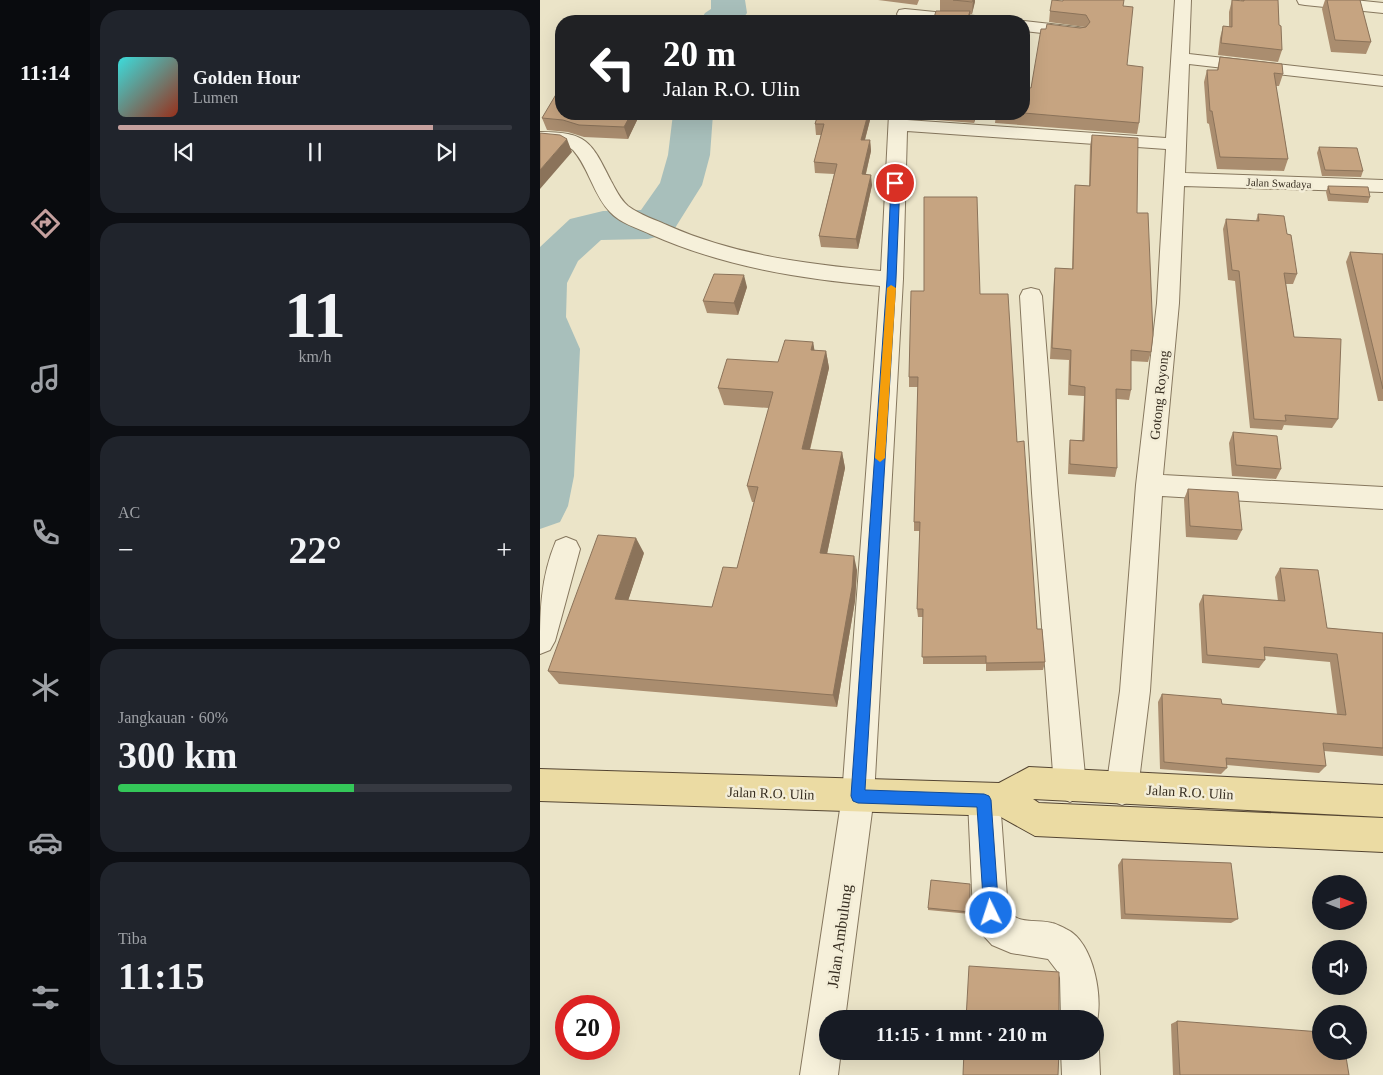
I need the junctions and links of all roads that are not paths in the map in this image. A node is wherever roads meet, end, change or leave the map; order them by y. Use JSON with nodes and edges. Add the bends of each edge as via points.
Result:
{"nodes":[{"id":1,"x":1183,"y":0,"type":"edge"},
{"id":2,"x":1305,"y":0,"type":"edge"},
{"id":3,"x":1383,"y":8,"type":"edge"},
{"id":4,"x":907,"y":12,"type":"edge"},
{"id":5,"x":930,"y":15,"type":"edge"},
{"id":6,"x":1030,"y":27,"type":"edge"},
{"id":7,"x":1078,"y":32,"type":"edge"},
{"id":8,"x":1180,"y":58,"type":"junction"},
{"id":9,"x":1383,"y":81,"type":"edge"},
{"id":10,"x":898,"y":120,"type":"edge"},
{"id":11,"x":540,"y":138,"type":"edge"},
{"id":12,"x":1175,"y":144,"type":"junction"},
{"id":13,"x":1175,"y":179,"type":"junction"},
{"id":14,"x":1382,"y":188,"type":"edge"},
{"id":15,"x":892,"y":279,"type":"junction"},
{"id":16,"x":1031,"y":296,"type":"dead end"},
{"id":17,"x":1149,"y":486,"type":"junction"},
{"id":18,"x":1383,"y":498,"type":"edge"},
{"id":19,"x":566,"y":549,"type":"dead end"},
{"id":20,"x":540,"y":641,"type":"edge"},
{"id":21,"x":540,"y":785,"type":"edge"},
{"id":22,"x":1070,"y":786,"type":"junction"},
{"id":23,"x":1122,"y":789,"type":"junction"},
{"id":24,"x":858,"y":796,"type":"junction"},
{"id":25,"x":1261,"y":796,"type":"junction"},
{"id":26,"x":993,"y":800,"type":"junction"},
{"id":27,"x":1383,"y":801,"type":"edge"},
{"id":28,"x":1266,"y":829,"type":"junction"},
{"id":29,"x":1383,"y":835,"type":"edge"},
{"id":30,"x":1080,"y":1010,"type":"edge"},
{"id":31,"x":1080,"y":1060,"type":"edge"},
{"id":32,"x":819,"y":1075,"type":"edge"},
{"id":33,"x":1081,"y":1075,"type":"edge"}],
"edges":[{"from":1,"to":8,"type":"street","name":"Gotong Royong"},
{"from":2,"to":3,"type":"street"},
{"from":4,"to":5,"type":"street"},
{"from":6,"to":7,"type":"street"},
{"from":8,"to":9,"type":"street"},
{"from":8,"to":12,"type":"street","name":"Gotong Royong"},
{"from":10,"to":12,"type":"street"},
{"from":10,"to":15,"type":"street","name":"Jalan Ambulung"},
{"from":11,"to":15,"type":"street","via":[[574,141],[585,150],[604,190],[617,208],[654,228],[726,256],[811,272]]},
{"from":12,"to":13,"type":"street","name":"Gotong Royong"},
{"from":13,"to":14,"type":"street","name":"Jalan Swadaya"},
{"from":13,"to":17,"type":"street","name":"Gotong Royong","via":[[1168,303]]},
{"from":15,"to":24,"type":"street","name":"Jalan Ambulung"},
{"from":16,"to":22,"type":"street"},
{"from":17,"to":18,"type":"street"},
{"from":17,"to":23,"type":"street","name":"Gotong Royong","via":[[1135,691]]},
{"from":19,"to":20,"type":"street"},
{"from":21,"to":24,"type":"main road","name":"Jalan R.O. Ulin"},
{"from":22,"to":23,"type":"main road","name":"Jalan R.O. Ulin"},
{"from":22,"to":26,"type":"main road","name":"Jalan R.O. Ulin","via":[[1029,783]]},
{"from":23,"to":25,"type":"main road","name":"Jalan R.O. Ulin"},
{"from":24,"to":26,"type":"main road","name":"Jalan R.O. Ulin"},
{"from":24,"to":32,"type":"street","name":"Jalan Ambulung"},
{"from":25,"to":27,"type":"main road","name":"Jalan R.O. Ulin"},
{"from":25,"to":28,"type":"main road"},
{"from":26,"to":28,"type":"main road","name":"Jalan R.O. Ulin","via":[[1035,819]]},
{"from":26,"to":30,"type":"street","via":[[991,913],[994,924],[1010,936],[1055,942],[1066,952],[1079,986]]},
{"from":28,"to":29,"type":"main road","name":"Jalan R.O. Ulin"},
{"from":31,"to":33,"type":"street"}]}
